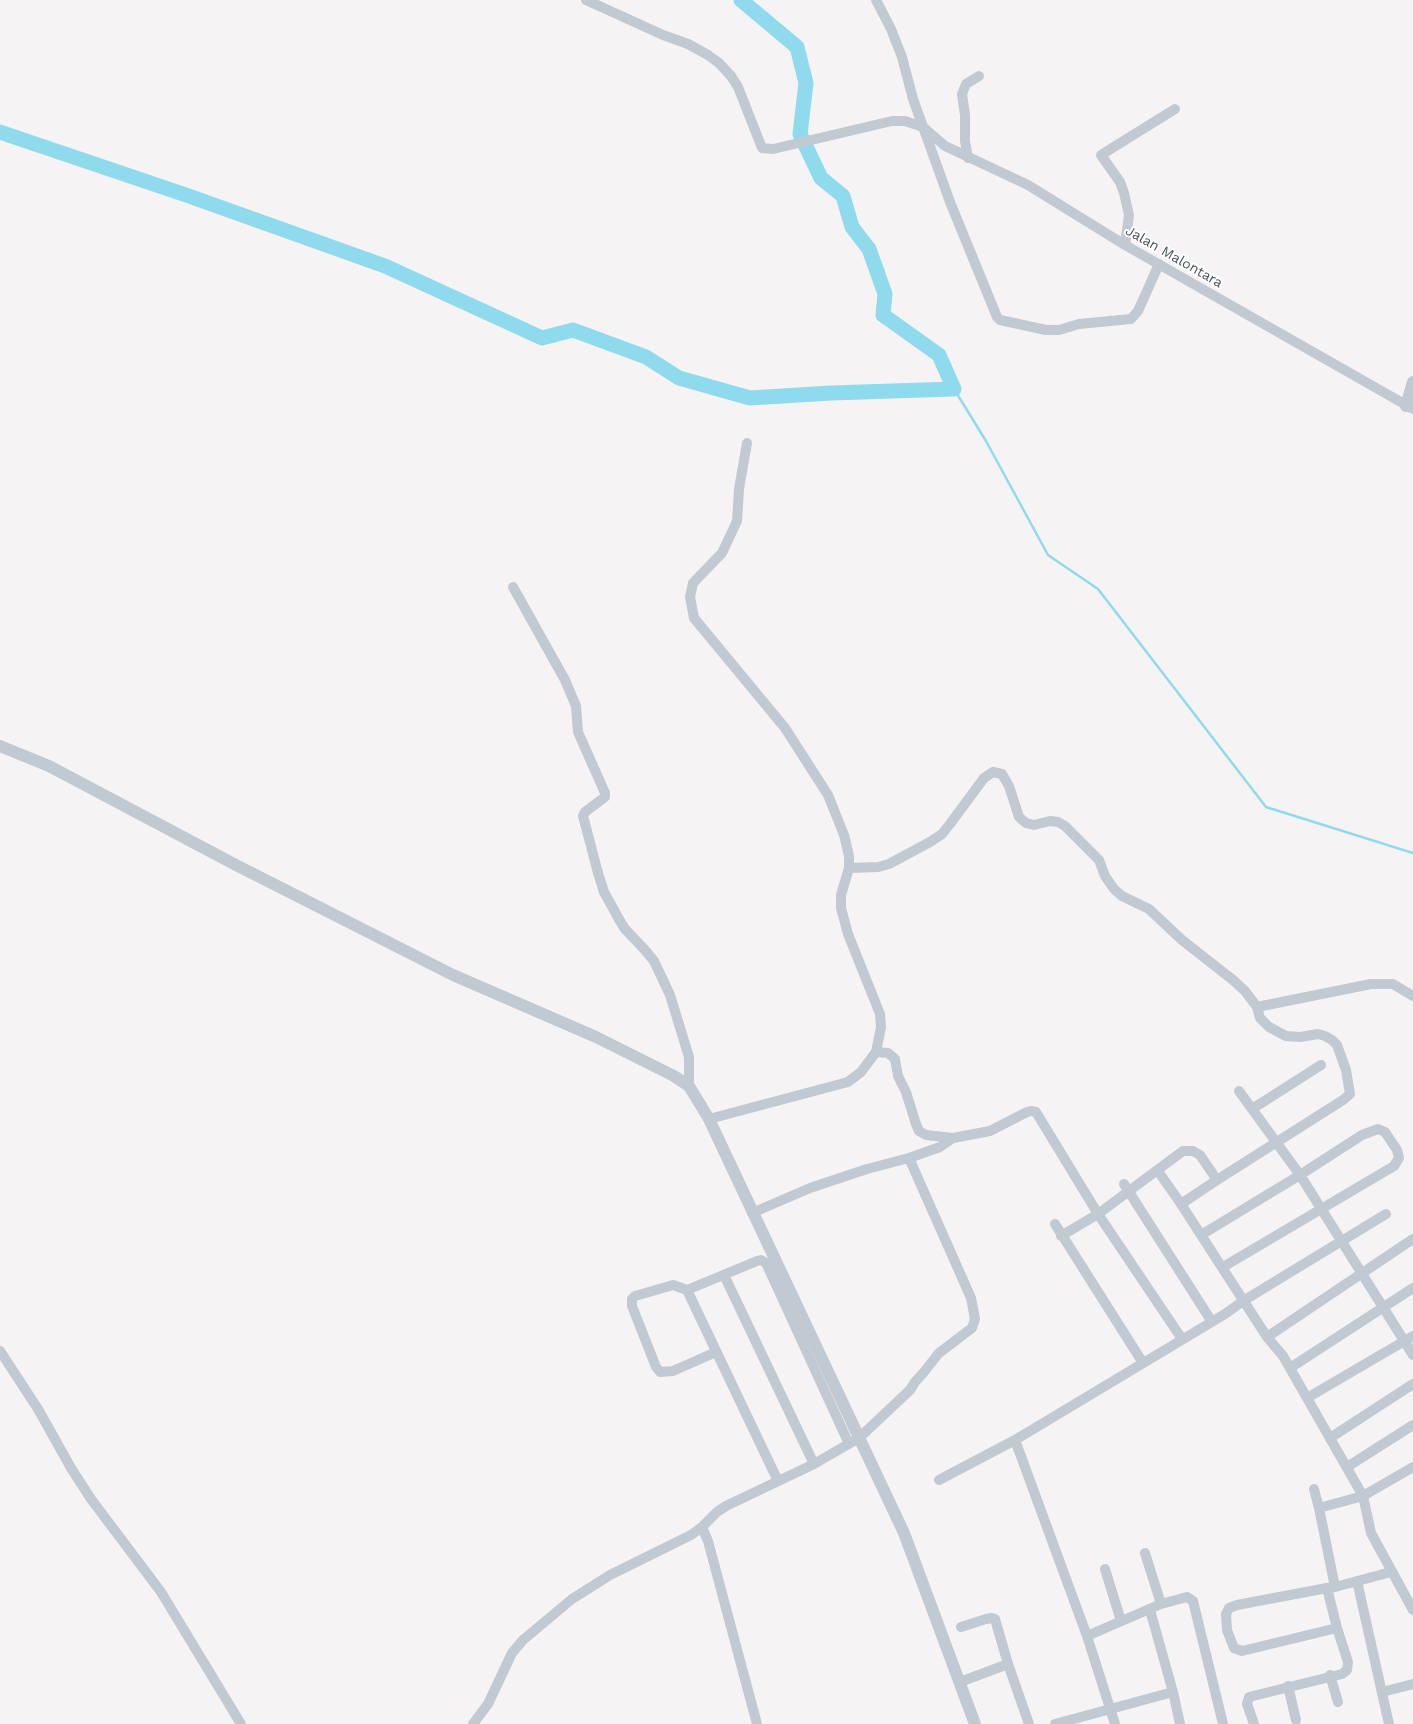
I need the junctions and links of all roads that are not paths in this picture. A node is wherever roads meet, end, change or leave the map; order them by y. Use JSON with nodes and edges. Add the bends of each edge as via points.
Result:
{"nodes":[{"id":1,"x":586,"y":0,"type":"edge"},
{"id":2,"x":876,"y":0,"type":"edge"},
{"id":3,"x":979,"y":76,"type":"dead end"},
{"id":4,"x":1175,"y":109,"type":"dead end"},
{"id":5,"x":923,"y":127,"type":"junction"},
{"id":6,"x":968,"y":158,"type":"junction"},
{"id":7,"x":1125,"y":245,"type":"junction"},
{"id":8,"x":1159,"y":264,"type":"junction"},
{"id":9,"x":1413,"y":382,"type":"edge"},
{"id":10,"x":1409,"y":408,"type":"edge"},
{"id":11,"x":748,"y":443,"type":"dead end"},
{"id":12,"x":513,"y":587,"type":"dead end"},
{"id":13,"x":0,"y":746,"type":"edge"},
{"id":14,"x":849,"y":868,"type":"junction"},
{"id":15,"x":1413,"y":996,"type":"edge"},
{"id":16,"x":1256,"y":1007,"type":"junction"},
{"id":17,"x":876,"y":1052,"type":"junction"},
{"id":18,"x":1321,"y":1065,"type":"dead end"},
{"id":19,"x":689,"y":1086,"type":"junction"},
{"id":20,"x":1239,"y":1091,"type":"dead end"},
{"id":21,"x":1252,"y":1109,"type":"junction"},
{"id":22,"x":709,"y":1119,"type":"junction"},
{"id":23,"x":953,"y":1138,"type":"junction"},
{"id":24,"x":1276,"y":1143,"type":"junction"},
{"id":25,"x":909,"y":1158,"type":"junction"},
{"id":26,"x":1158,"y":1171,"type":"junction"},
{"id":27,"x":1300,"y":1175,"type":"junction"},
{"id":28,"x":1217,"y":1180,"type":"junction"},
{"id":29,"x":1126,"y":1189,"type":"junction"},
{"id":30,"x":1181,"y":1204,"type":"junction"},
{"id":31,"x":1322,"y":1208,"type":"junction"},
{"id":32,"x":752,"y":1213,"type":"junction"},
{"id":33,"x":1098,"y":1214,"type":"junction"},
{"id":34,"x":1386,"y":1214,"type":"dead end"},
{"id":35,"x":1055,"y":1224,"type":"dead end"},
{"id":36,"x":1201,"y":1235,"type":"junction"},
{"id":37,"x":1061,"y":1236,"type":"junction"},
{"id":38,"x":1413,"y":1239,"type":"edge"},
{"id":39,"x":1342,"y":1241,"type":"junction"},
{"id":40,"x":1223,"y":1267,"type":"junction"},
{"id":41,"x":1362,"y":1273,"type":"junction"},
{"id":42,"x":724,"y":1275,"type":"junction"},
{"id":43,"x":1413,"y":1288,"type":"edge"},
{"id":44,"x":687,"y":1290,"type":"junction"},
{"id":45,"x":1243,"y":1301,"type":"junction"},
{"id":46,"x":1383,"y":1307,"type":"junction"},
{"id":47,"x":1212,"y":1322,"type":"junction"},
{"id":48,"x":1268,"y":1337,"type":"junction"},
{"id":49,"x":1409,"y":1338,"type":"edge"},
{"id":50,"x":1182,"y":1339,"type":"junction"},
{"id":51,"x":0,"y":1351,"type":"edge"},
{"id":52,"x":716,"y":1352,"type":"junction"},
{"id":53,"x":1413,"y":1355,"type":"edge"},
{"id":54,"x":1143,"y":1363,"type":"junction"},
{"id":55,"x":1290,"y":1368,"type":"junction"},
{"id":56,"x":1413,"y":1384,"type":"edge"},
{"id":57,"x":1307,"y":1398,"type":"junction"},
{"id":58,"x":1413,"y":1425,"type":"edge"},
{"id":59,"x":1330,"y":1438,"type":"junction"},
{"id":60,"x":1014,"y":1440,"type":"junction"},
{"id":61,"x":854,"y":1441,"type":"junction"},
{"id":62,"x":814,"y":1464,"type":"junction"},
{"id":63,"x":1346,"y":1467,"type":"junction"},
{"id":64,"x":1413,"y":1467,"type":"edge"},
{"id":65,"x":940,"y":1480,"type":"dead end"},
{"id":66,"x":778,"y":1481,"type":"junction"},
{"id":67,"x":1314,"y":1489,"type":"dead end"},
{"id":68,"x":1363,"y":1496,"type":"junction"},
{"id":69,"x":1319,"y":1508,"type":"junction"},
{"id":70,"x":702,"y":1527,"type":"junction"},
{"id":71,"x":1145,"y":1553,"type":"dead end"},
{"id":72,"x":1105,"y":1569,"type":"dead end"},
{"id":73,"x":1391,"y":1572,"type":"junction"},
{"id":74,"x":1357,"y":1581,"type":"junction"},
{"id":75,"x":1331,"y":1587,"type":"junction"},
{"id":76,"x":1161,"y":1604,"type":"junction"},
{"id":77,"x":1150,"y":1610,"type":"junction"},
{"id":78,"x":1413,"y":1610,"type":"edge"},
{"id":79,"x":1121,"y":1621,"type":"junction"},
{"id":80,"x":961,"y":1626,"type":"dead end"},
{"id":81,"x":1337,"y":1628,"type":"junction"},
{"id":82,"x":1087,"y":1636,"type":"junction"},
{"id":83,"x":1008,"y":1664,"type":"junction"},
{"id":84,"x":1330,"y":1676,"type":"junction"},
{"id":85,"x":960,"y":1682,"type":"junction"},
{"id":86,"x":1413,"y":1684,"type":"edge"},
{"id":87,"x":1288,"y":1686,"type":"junction"},
{"id":88,"x":1173,"y":1692,"type":"junction"},
{"id":89,"x":1382,"y":1692,"type":"junction"},
{"id":90,"x":1338,"y":1702,"type":"dead end"},
{"id":91,"x":1110,"y":1708,"type":"junction"},
{"id":92,"x":1296,"y":1720,"type":"dead end"},
{"id":93,"x":1058,"y":1723,"type":"edge"},
{"id":94,"x":241,"y":1724,"type":"edge"},
{"id":95,"x":472,"y":1724,"type":"edge"},
{"id":96,"x":756,"y":1724,"type":"edge"},
{"id":97,"x":975,"y":1724,"type":"edge"},
{"id":98,"x":1029,"y":1724,"type":"edge"},
{"id":99,"x":1115,"y":1724,"type":"edge"},
{"id":100,"x":1180,"y":1724,"type":"edge"},
{"id":101,"x":1223,"y":1724,"type":"edge"},
{"id":102,"x":1254,"y":1724,"type":"edge"},
{"id":103,"x":1389,"y":1724,"type":"edge"}],
"edges":[{"from":1,"to":5,"type":"street","via":[[688,44],[719,63],[738,87],[762,148],[772,149],[892,121]]},
{"from":2,"to":5,"type":"street","via":[[902,57]]},
{"from":3,"to":6,"type":"street","via":[[966,84],[962,94]]},
{"from":4,"to":7,"type":"street","via":[[1101,154],[1124,193],[1129,216]]},
{"from":5,"to":6,"type":"street","name":"Jalan Malontara","via":[[945,146]]},
{"from":5,"to":8,"type":"street","via":[[968,249],[1000,320],[1059,330],[1079,324],[1130,319],[1138,311]]},
{"from":6,"to":7,"type":"street","name":"Jalan Malontara","via":[[1028,185]]},
{"from":7,"to":8,"type":"street","name":"Jalan Malontara"},
{"from":8,"to":10,"type":"street","name":"Jalan Malontara"},
{"from":9,"to":10,"type":"street"},
{"from":11,"to":14,"type":"street","via":[[739,489],[738,521],[722,553],[693,583],[690,597],[694,618],[785,728],[815,772],[844,835]]},
{"from":12,"to":19,"type":"street","via":[[576,706],[578,732],[605,793],[605,797],[583,816],[598,873],[620,921],[654,961],[670,995],[689,1057]]},
{"from":13,"to":19,"type":"street","via":[[66,774],[453,975],[596,1037]]},
{"from":14,"to":16,"type":"street","via":[[889,864],[930,842],[942,834],[984,778],[993,772],[1002,774],[1019,817],[1034,825],[1050,821],[1065,826],[1099,860],[1114,889],[1149,909],[1233,980]]},
{"from":14,"to":17,"type":"street","via":[[841,895],[841,908],[880,1014]]},
{"from":15,"to":16,"type":"street","via":[[1393,984],[1371,984]]},
{"from":16,"to":24,"type":"street","via":[[1260,1018],[1269,1027],[1286,1036],[1318,1034],[1332,1040],[1346,1070],[1350,1094]]},
{"from":17,"to":22,"type":"street","via":[[848,1082]]},
{"from":17,"to":23,"type":"street","via":[[888,1053],[895,1059],[898,1076],[919,1131],[926,1135]]},
{"from":18,"to":21,"type":"street"},
{"from":19,"to":22,"type":"street"},
{"from":20,"to":21,"type":"street"},
{"from":21,"to":24,"type":"street"},
{"from":22,"to":32,"type":"street"},
{"from":23,"to":25,"type":"street","via":[[940,1147]]},
{"from":23,"to":33,"type":"street","via":[[990,1131],[1027,1112],[1036,1112]]},
{"from":24,"to":27,"type":"street"},
{"from":24,"to":28,"type":"street"},
{"from":25,"to":32,"type":"street","via":[[810,1188]]},
{"from":25,"to":61,"type":"street","via":[[971,1298],[975,1319],[972,1328],[939,1353],[910,1390]]},
{"from":26,"to":28,"type":"street","via":[[1183,1152],[1193,1151]]},
{"from":26,"to":29,"type":"street"},
{"from":26,"to":30,"type":"street"},
{"from":27,"to":31,"type":"street"},
{"from":27,"to":31,"type":"street","via":[[1369,1132],[1378,1129],[1385,1132],[1399,1158],[1394,1166]]},
{"from":27,"to":36,"type":"street"},
{"from":28,"to":30,"type":"street"},
{"from":29,"to":33,"type":"street"},
{"from":29,"to":47,"type":"street"},
{"from":30,"to":36,"type":"street"},
{"from":31,"to":39,"type":"street"},
{"from":31,"to":40,"type":"street"},
{"from":32,"to":61,"type":"street"},
{"from":33,"to":37,"type":"street"},
{"from":33,"to":50,"type":"street"},
{"from":34,"to":39,"type":"street"},
{"from":35,"to":37,"type":"street"},
{"from":36,"to":40,"type":"street"},
{"from":37,"to":54,"type":"street"},
{"from":38,"to":41,"type":"street"},
{"from":39,"to":41,"type":"street"},
{"from":39,"to":45,"type":"street"},
{"from":40,"to":45,"type":"street"},
{"from":41,"to":46,"type":"street"},
{"from":41,"to":48,"type":"street"},
{"from":42,"to":44,"type":"street"},
{"from":42,"to":61,"type":"street","via":[[757,1261],[766,1263]]},
{"from":42,"to":62,"type":"street"},
{"from":43,"to":46,"type":"street"},
{"from":44,"to":52,"type":"street"},
{"from":44,"to":52,"type":"street","via":[[673,1285],[632,1299],[656,1368],[660,1372],[668,1372]]},
{"from":45,"to":47,"type":"street"},
{"from":45,"to":48,"type":"street"},
{"from":46,"to":49,"type":"street"},
{"from":46,"to":55,"type":"street"},
{"from":47,"to":50,"type":"street"},
{"from":48,"to":55,"type":"street"},
{"from":49,"to":53,"type":"street"},
{"from":49,"to":57,"type":"street"},
{"from":50,"to":54,"type":"street"},
{"from":51,"to":94,"type":"street","via":[[91,1499],[161,1592]]},
{"from":52,"to":66,"type":"street"},
{"from":54,"to":60,"type":"street"},
{"from":55,"to":57,"type":"street"},
{"from":56,"to":59,"type":"street"},
{"from":57,"to":59,"type":"street"},
{"from":58,"to":63,"type":"street"},
{"from":59,"to":63,"type":"street"},
{"from":60,"to":65,"type":"street"},
{"from":60,"to":82,"type":"street"},
{"from":61,"to":62,"type":"street"},
{"from":61,"to":85,"type":"street","via":[[904,1533]]},
{"from":62,"to":66,"type":"street"},
{"from":63,"to":68,"type":"street"},
{"from":64,"to":68,"type":"street"},
{"from":66,"to":70,"type":"street","via":[[716,1512]]},
{"from":67,"to":69,"type":"street"},
{"from":68,"to":69,"type":"street"},
{"from":68,"to":73,"type":"street","via":[[1371,1533]]},
{"from":69,"to":75,"type":"street"},
{"from":70,"to":95,"type":"street","via":[[610,1575],[572,1599],[523,1640],[512,1653],[488,1704]]},
{"from":70,"to":96,"type":"street"},
{"from":71,"to":76,"type":"street"},
{"from":72,"to":79,"type":"street"},
{"from":73,"to":74,"type":"street"},
{"from":73,"to":78,"type":"street"},
{"from":74,"to":75,"type":"street"},
{"from":74,"to":89,"type":"street"},
{"from":75,"to":81,"type":"street"},
{"from":75,"to":81,"type":"street","via":[[1229,1608],[1226,1614],[1228,1630],[1234,1648],[1242,1651]]},
{"from":76,"to":77,"type":"street"},
{"from":76,"to":101,"type":"street","via":[[1186,1597],[1193,1601]]},
{"from":77,"to":79,"type":"street"},
{"from":77,"to":88,"type":"street"},
{"from":79,"to":82,"type":"street"},
{"from":80,"to":83,"type":"street","via":[[995,1619]]},
{"from":81,"to":84,"type":"street","via":[[1348,1662],[1347,1670]]},
{"from":82,"to":91,"type":"street"},
{"from":83,"to":85,"type":"street"},
{"from":83,"to":98,"type":"street"},
{"from":84,"to":87,"type":"street"},
{"from":84,"to":90,"type":"street"},
{"from":85,"to":97,"type":"street"},
{"from":86,"to":89,"type":"street"},
{"from":87,"to":92,"type":"street"},
{"from":87,"to":102,"type":"street","via":[[1249,1697],[1247,1704]]},
{"from":88,"to":91,"type":"street"},
{"from":88,"to":100,"type":"street"},
{"from":89,"to":103,"type":"street"},
{"from":91,"to":93,"type":"street"},
{"from":91,"to":99,"type":"street"}]}
